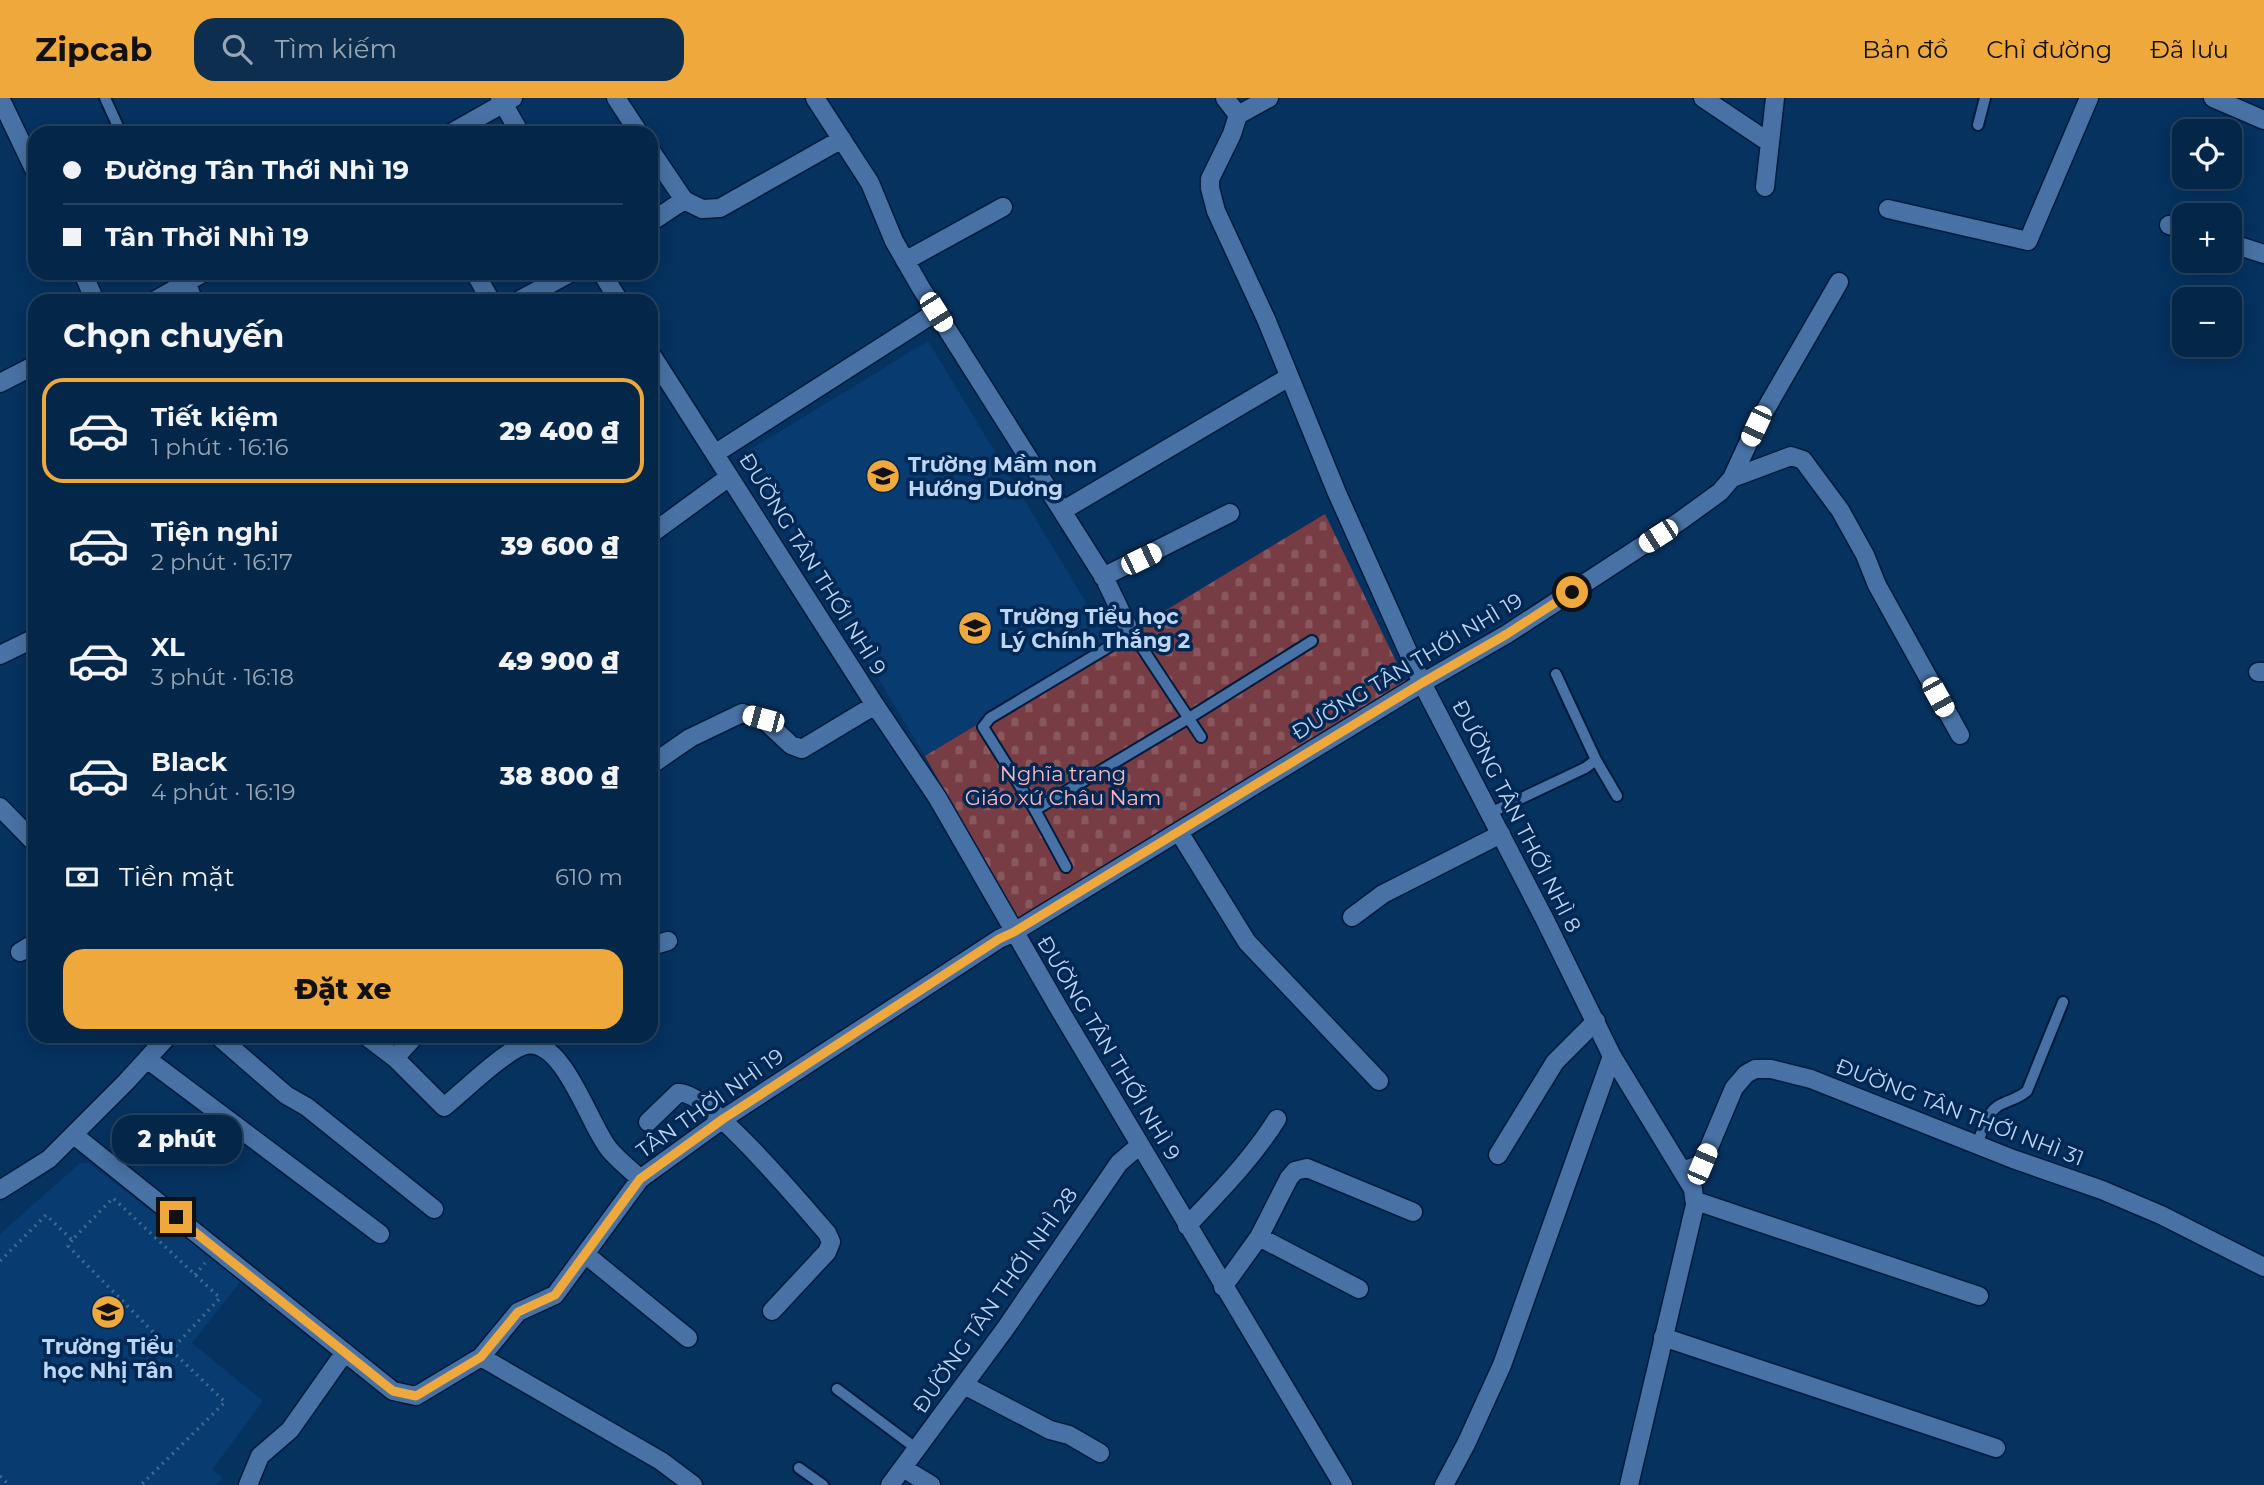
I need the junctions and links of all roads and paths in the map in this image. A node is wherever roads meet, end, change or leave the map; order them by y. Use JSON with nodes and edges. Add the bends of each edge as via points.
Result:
{"nodes":[{"id":1,"x":0,"y":98,"type":"edge"},
{"id":2,"x":105,"y":98,"type":"edge"},
{"id":3,"x":616,"y":98,"type":"edge"},
{"id":4,"x":815,"y":98,"type":"edge"},
{"id":5,"x":1225,"y":98,"type":"edge"},
{"id":6,"x":1269,"y":98,"type":"edge"},
{"id":7,"x":1703,"y":98,"type":"edge"},
{"id":8,"x":1775,"y":98,"type":"edge"},
{"id":9,"x":1985,"y":98,"type":"edge"},
{"id":10,"x":2089,"y":98,"type":"edge"},
{"id":11,"x":2213,"y":98,"type":"edge"},
{"id":12,"x":506,"y":100,"type":"edge"},
{"id":13,"x":1238,"y":115,"type":"junction"},
{"id":14,"x":2264,"y":120,"type":"edge"},
{"id":15,"x":1978,"y":125,"type":"dead end"},
{"id":16,"x":118,"y":126,"type":"edge"},
{"id":17,"x":463,"y":126,"type":"edge"},
{"id":18,"x":517,"y":126,"type":"edge"},
{"id":19,"x":634,"y":126,"type":"edge"},
{"id":20,"x":842,"y":139,"type":"junction"},
{"id":21,"x":1770,"y":143,"type":"junction"},
{"id":22,"x":28,"y":156,"type":"edge"},
{"id":23,"x":658,"y":161,"type":"edge"},
{"id":24,"x":1765,"y":187,"type":"dead end"},
{"id":25,"x":684,"y":200,"type":"junction"},
{"id":26,"x":1003,"y":207,"type":"dead end"},
{"id":27,"x":1888,"y":209,"type":"dead end"},
{"id":28,"x":658,"y":217,"type":"edge"},
{"id":29,"x":2242,"y":247,"type":"edge"},
{"id":30,"x":2264,"y":254,"type":"edge"},
{"id":31,"x":905,"y":261,"type":"junction"},
{"id":32,"x":185,"y":280,"type":"edge"},
{"id":33,"x":557,"y":280,"type":"edge"},
{"id":34,"x":1839,"y":282,"type":"dead end"},
{"id":35,"x":164,"y":294,"type":"edge"},
{"id":36,"x":531,"y":294,"type":"edge"},
{"id":37,"x":936,"y":312,"type":"junction"},
{"id":38,"x":658,"y":365,"type":"edge"},
{"id":39,"x":28,"y":369,"type":"edge"},
{"id":40,"x":1289,"y":377,"type":"junction"},
{"id":41,"x":0,"y":383,"type":"edge"},
{"id":42,"x":716,"y":453,"type":"junction"},
{"id":43,"x":729,"y":477,"type":"junction"},
{"id":44,"x":1732,"y":478,"type":"junction"},
{"id":45,"x":1062,"y":511,"type":"junction"},
{"id":46,"x":1230,"y":513,"type":"dead end"},
{"id":47,"x":658,"y":529,"type":"edge"},
{"id":48,"x":1103,"y":577,"type":"junction"},
{"id":49,"x":1130,"y":629,"type":"junction"},
{"id":50,"x":1312,"y":641,"type":"dead end"},
{"id":51,"x":28,"y":642,"type":"edge"},
{"id":52,"x":0,"y":656,"type":"edge"},
{"id":53,"x":1556,"y":674,"type":"dead end"},
{"id":54,"x":1422,"y":683,"type":"junction"},
{"id":55,"x":875,"y":705,"type":"junction"},
{"id":56,"x":1189,"y":718,"type":"junction"},
{"id":57,"x":1960,"y":735,"type":"dead end"},
{"id":58,"x":1201,"y":737,"type":"dead end"},
{"id":59,"x":658,"y":758,"type":"edge"},
{"id":60,"x":1596,"y":760,"type":"junction"},
{"id":61,"x":1617,"y":796,"type":"dead end"},
{"id":62,"x":0,"y":807,"type":"edge"},
{"id":63,"x":1035,"y":810,"type":"junction"},
{"id":64,"x":1490,"y":813,"type":"junction"},
{"id":65,"x":1179,"y":832,"type":"junction"},
{"id":66,"x":1501,"y":834,"type":"junction"},
{"id":67,"x":28,"y":837,"type":"edge"},
{"id":68,"x":1066,"y":867,"type":"dead end"},
{"id":69,"x":1352,"y":917,"type":"dead end"},
{"id":70,"x":1014,"y":932,"type":"junction"},
{"id":71,"x":2063,"y":1002,"type":"dead end"},
{"id":72,"x":1595,"y":1021,"type":"junction"},
{"id":73,"x":162,"y":1043,"type":"edge"},
{"id":74,"x":226,"y":1043,"type":"edge"},
{"id":75,"x":375,"y":1043,"type":"edge"},
{"id":76,"x":409,"y":1043,"type":"edge"},
{"id":77,"x":554,"y":1043,"type":"edge"},
{"id":78,"x":1612,"y":1056,"type":"junction"},
{"id":79,"x":395,"y":1058,"type":"junction"},
{"id":80,"x":147,"y":1059,"type":"junction"},
{"id":81,"x":1379,"y":1081,"type":"dead end"},
{"id":82,"x":723,"y":1119,"type":"junction"},
{"id":83,"x":1277,"y":1119,"type":"dead end"},
{"id":84,"x":648,"y":1122,"type":"dead end"},
{"id":85,"x":74,"y":1135,"type":"junction"},
{"id":86,"x":1977,"y":1145,"type":"junction"},
{"id":87,"x":1140,"y":1146,"type":"junction"},
{"id":88,"x":1498,"y":1155,"type":"dead end"},
{"id":89,"x":1682,"y":1171,"type":"junction"},
{"id":90,"x":640,"y":1179,"type":"junction"},
{"id":91,"x":0,"y":1190,"type":"edge"},
{"id":92,"x":1695,"y":1204,"type":"junction"},
{"id":93,"x":434,"y":1209,"type":"dead end"},
{"id":94,"x":1413,"y":1213,"type":"dead end"},
{"id":95,"x":1187,"y":1226,"type":"junction"},
{"id":96,"x":380,"y":1234,"type":"dead end"},
{"id":97,"x":1259,"y":1237,"type":"junction"},
{"id":98,"x":72,"y":1240,"type":"junction"},
{"id":99,"x":585,"y":1254,"type":"junction"},
{"id":100,"x":0,"y":1261,"type":"edge"},
{"id":101,"x":2264,"y":1267,"type":"edge"},
{"id":102,"x":1223,"y":1287,"type":"junction"},
{"id":103,"x":1359,"y":1289,"type":"dead end"},
{"id":104,"x":1979,"y":1296,"type":"dead end"},
{"id":105,"x":772,"y":1311,"type":"dead end"},
{"id":106,"x":1663,"y":1337,"type":"junction"},
{"id":107,"x":688,"y":1338,"type":"dead end"},
{"id":108,"x":171,"y":1350,"type":"junction"},
{"id":109,"x":345,"y":1352,"type":"junction"},
{"id":110,"x":481,"y":1357,"type":"junction"},
{"id":111,"x":964,"y":1385,"type":"junction"},
{"id":112,"x":837,"y":1389,"type":"dead end"},
{"id":113,"x":1996,"y":1448,"type":"dead end"},
{"id":114,"x":917,"y":1449,"type":"junction"},
{"id":115,"x":1100,"y":1453,"type":"dead end"},
{"id":116,"x":799,"y":1468,"type":"dead end"},
{"id":117,"x":903,"y":1468,"type":"junction"},
{"id":118,"x":0,"y":1476,"type":"edge"},
{"id":119,"x":9,"y":1485,"type":"edge"},
{"id":120,"x":141,"y":1485,"type":"edge"},
{"id":121,"x":248,"y":1485,"type":"edge"},
{"id":122,"x":693,"y":1485,"type":"edge"},
{"id":123,"x":823,"y":1485,"type":"edge"},
{"id":124,"x":890,"y":1485,"type":"edge"},
{"id":125,"x":931,"y":1485,"type":"edge"},
{"id":126,"x":1343,"y":1485,"type":"edge"},
{"id":127,"x":1444,"y":1485,"type":"edge"},
{"id":128,"x":1629,"y":1485,"type":"edge"}],
"edges":[{"from":1,"to":22,"type":"street"},
{"from":2,"to":16,"type":"lane"},
{"from":3,"to":19,"type":"street"},
{"from":4,"to":20,"type":"street"},
{"from":5,"to":13,"type":"street"},
{"from":6,"to":13,"type":"street"},
{"from":7,"to":21,"type":"street"},
{"from":8,"to":21,"type":"street"},
{"from":9,"to":15,"type":"lane"},
{"from":10,"to":27,"type":"street","via":[[2028,241]]},
{"from":11,"to":14,"type":"street"},
{"from":12,"to":17,"type":"street"},
{"from":12,"to":18,"type":"street"},
{"from":13,"to":40,"type":"street","name":"ĐƯỜNG TÂN THỚI NHÌ 8","via":[[1210,188]]},
{"from":20,"to":25,"type":"street","via":[[720,208],[702,209]]},
{"from":20,"to":31,"type":"street","via":[[870,183]]},
{"from":21,"to":24,"type":"street"},
{"from":23,"to":25,"type":"street"},
{"from":25,"to":28,"type":"street"},
{"from":26,"to":31,"type":"street"},
{"from":29,"to":30,"type":"street"},
{"from":31,"to":37,"type":"street"},
{"from":32,"to":35,"type":"street"},
{"from":33,"to":36,"type":"street"},
{"from":34,"to":44,"type":"street","name":"ĐƯỜNG TÂN THỚI NHÌ 19","via":[[1756,426]]},
{"from":37,"to":42,"type":"street"},
{"from":37,"to":45,"type":"street"},
{"from":38,"to":42,"type":"street","name":"ĐƯỜNG TÂN THỚI NHÌ 9"},
{"from":39,"to":41,"type":"street"},
{"from":40,"to":45,"type":"street"},
{"from":40,"to":54,"type":"street","name":"ĐƯỜNG TÂN THỚI NHÌ 8"},
{"from":42,"to":43,"type":"street","name":"ĐƯỜNG TÂN THỚI NHÌ 9"},
{"from":43,"to":47,"type":"street"},
{"from":43,"to":55,"type":"street","name":"ĐƯỜNG TÂN THỚI NHÌ 9"},
{"from":44,"to":54,"type":"street","name":"ĐƯỜNG TÂN THỚI NHÌ 19","via":[[1680,522]]},
{"from":44,"to":57,"type":"street","via":[[1791,456],[1803,460],[1840,510]]},
{"from":45,"to":48,"type":"street"},
{"from":46,"to":48,"type":"street"},
{"from":48,"to":49,"type":"street"},
{"from":49,"to":56,"type":"lane"},
{"from":49,"to":63,"type":"lane","via":[[984,723],[985,733]]},
{"from":50,"to":56,"type":"lane"},
{"from":51,"to":52,"type":"street"},
{"from":53,"to":60,"type":"lane"},
{"from":54,"to":64,"type":"street","name":"ĐƯỜNG TÂN THỚI NHÌ 8"},
{"from":54,"to":65,"type":"street","name":"ĐƯỜNG TÂN THỚI NHÌ 19"},
{"from":55,"to":59,"type":"street","via":[[802,750],[763,719],[742,713]]},
{"from":55,"to":70,"type":"street","name":"ĐƯỜNG TÂN THỚI NHÌ 9","via":[[937,797]]},
{"from":56,"to":58,"type":"lane"},
{"from":56,"to":63,"type":"lane"},
{"from":60,"to":61,"type":"lane"},
{"from":60,"to":64,"type":"lane"},
{"from":62,"to":67,"type":"street"},
{"from":63,"to":68,"type":"lane"},
{"from":64,"to":66,"type":"street","name":"ĐƯỜNG TÂN THỚI NHÌ 8"},
{"from":65,"to":70,"type":"street","name":"ĐƯỜNG TÂN THỚI NHÌ 19"},
{"from":65,"to":81,"type":"street","via":[[1247,942]]},
{"from":66,"to":69,"type":"street","via":[[1383,894]]},
{"from":66,"to":72,"type":"street","name":"ĐƯỜNG TÂN THỚI NHÌ 8"},
{"from":70,"to":82,"type":"street","name":"TÂN THỜI NHÌ 19"},
{"from":70,"to":87,"type":"street","name":"ĐƯỜNG TÂN THỚI NHÌ 9"},
{"from":71,"to":86,"type":"lane","via":[[2027,1091],[1990,1113]]},
{"from":72,"to":78,"type":"street","name":"ĐƯỜNG TÂN THỚI NHÌ 8"},
{"from":72,"to":88,"type":"street","via":[[1555,1062]]},
{"from":73,"to":80,"type":"street"},
{"from":74,"to":93,"type":"street"},
{"from":75,"to":79,"type":"street"},
{"from":76,"to":79,"type":"street"},
{"from":77,"to":79,"type":"street","via":[[513,1050],[444,1107]]},
{"from":77,"to":90,"type":"street","via":[[608,1148]]},
{"from":78,"to":89,"type":"street","name":"ĐƯỜNG TÂN THỚI NHÌ 8"},
{"from":78,"to":127,"type":"street","via":[[1502,1365]]},
{"from":80,"to":85,"type":"street"},
{"from":80,"to":96,"type":"street"},
{"from":82,"to":84,"type":"street","via":[[683,1092]]},
{"from":82,"to":90,"type":"street","name":"TÂN THỜI NHÌ 19"},
{"from":82,"to":105,"type":"street","via":[[831,1242]]},
{"from":83,"to":95,"type":"street","via":[[1255,1153]]},
{"from":85,"to":91,"type":"street","via":[[49,1158]]},
{"from":85,"to":109,"type":"street","name":"TÂN THỜI NHÌ 19"},
{"from":86,"to":89,"type":"street","name":"ĐƯỜNG TÂN THỚI NHÌ 31","via":[[1811,1079],[1755,1069],[1734,1088],[1702,1164]]},
{"from":86,"to":101,"type":"street","name":"ĐƯỜNG TÂN THỚI NHÌ 31","via":[[2161,1215]]},
{"from":87,"to":95,"type":"street","name":"ĐƯỜNG TÂN THỚI NHÌ 9"},
{"from":87,"to":111,"type":"street","name":"ĐƯỜNG TÂN THỚI NHÌ 28","via":[[1119,1163]]},
{"from":89,"to":92,"type":"street","name":"ĐƯỜNG TÂN THỚI NHÌ 8","via":[[1693,1189]]},
{"from":90,"to":99,"type":"street","name":"TÂN THỜI NHÌ 19"},
{"from":92,"to":104,"type":"street"},
{"from":92,"to":106,"type":"street"},
{"from":94,"to":97,"type":"street","via":[[1307,1168],[1289,1178]]},
{"from":95,"to":102,"type":"street","name":"ĐƯỜNG TÂN THỚI NHÌ 9"},
{"from":97,"to":102,"type":"street"},
{"from":97,"to":103,"type":"street"},
{"from":98,"to":100,"type":"path","via":[[46,1214]]},
{"from":98,"to":108,"type":"path","via":[[68,1246]]},
{"from":98,"to":108,"type":"path","via":[[113,1198],[220,1298]]},
{"from":99,"to":107,"type":"street"},
{"from":99,"to":110,"type":"street","name":"TÂN THỜI NHÌ 19","via":[[555,1295],[518,1312]]},
{"from":102,"to":126,"type":"street","name":"ĐƯỜNG TÂN THỚI NHÌ 9"},
{"from":106,"to":113,"type":"street"},
{"from":106,"to":128,"type":"street"},
{"from":108,"to":120,"type":"path","via":[[225,1402]]},
{"from":109,"to":110,"type":"street","name":"TÂN THỜI NHÌ 19","via":[[393,1391],[416,1396]]},
{"from":109,"to":121,"type":"street","via":[[290,1430],[261,1456]]},
{"from":110,"to":122,"type":"street","via":[[662,1461]]},
{"from":111,"to":114,"type":"street","name":"ĐƯỜNG TÂN THỚI NHÌ 28"},
{"from":111,"to":115,"type":"street"},
{"from":112,"to":114,"type":"lane"},
{"from":114,"to":117,"type":"street","name":"ĐƯỜNG TÂN THỚI NHÌ 28"},
{"from":116,"to":123,"type":"lane"},
{"from":117,"to":124,"type":"street","name":"ĐƯỜNG TÂN THỚI NHÌ 28"},
{"from":117,"to":125,"type":"street"},
{"from":118,"to":119,"type":"path"}]}
